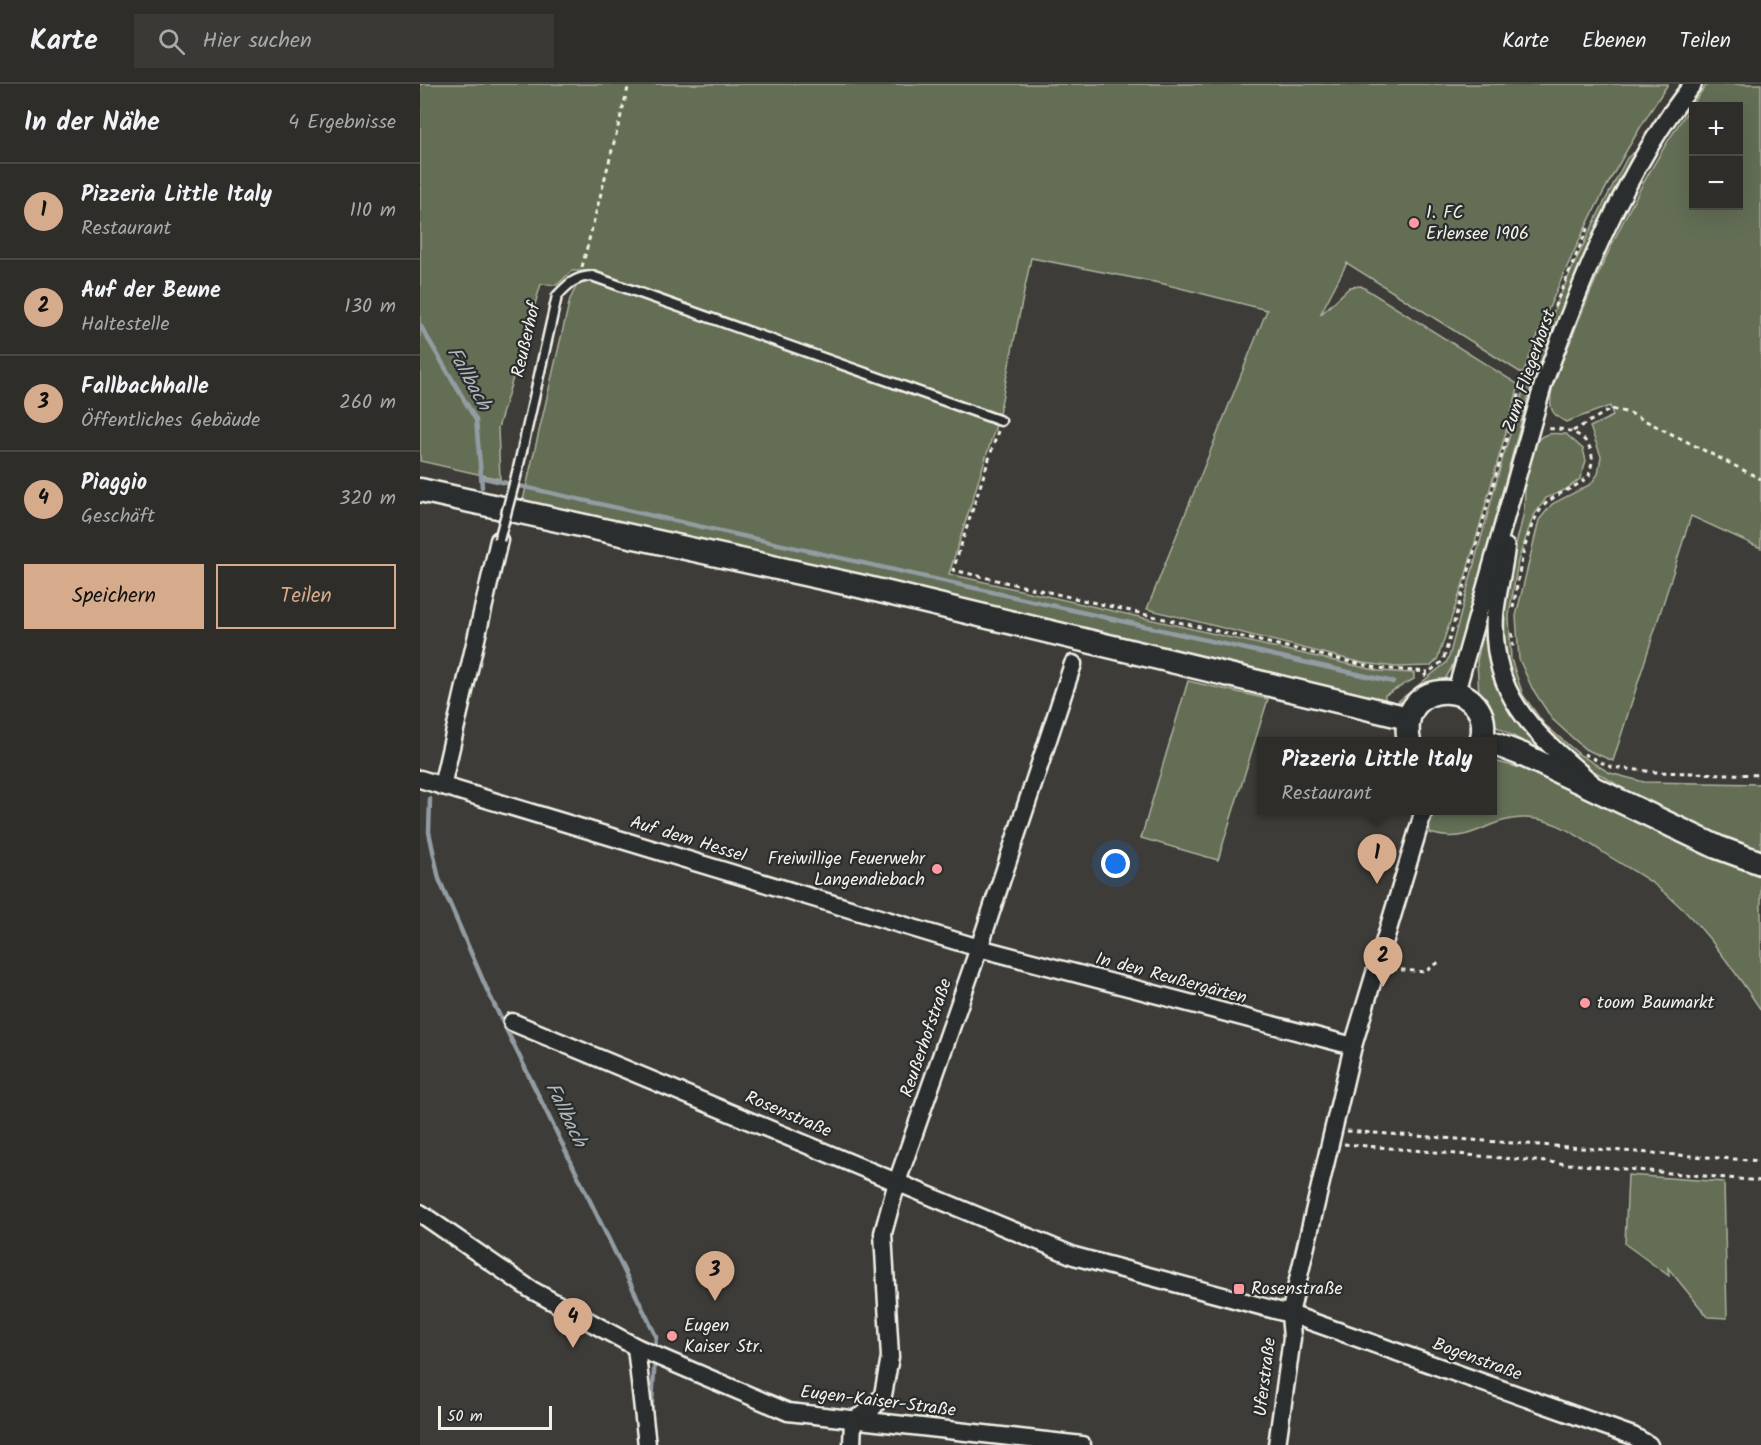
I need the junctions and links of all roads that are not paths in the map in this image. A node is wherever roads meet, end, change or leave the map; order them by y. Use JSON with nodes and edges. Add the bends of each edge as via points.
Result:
{"nodes":[{"id":1,"x":1693,"y":84,"type":"edge"},
{"id":2,"x":1001,"y":421,"type":"road end"},
{"id":3,"x":420,"y":485,"type":"edge"},
{"id":4,"x":420,"y":490,"type":"edge"},
{"id":5,"x":1512,"y":492,"type":"junction"},
{"id":6,"x":468,"y":501,"type":"junction"},
{"id":7,"x":499,"y":540,"type":"joint"},
{"id":8,"x":1072,"y":664,"type":"dead end"},
{"id":9,"x":1456,"y":692,"type":"junction"},
{"id":10,"x":1408,"y":718,"type":"junction"},
{"id":11,"x":1409,"y":737,"type":"edge"},
{"id":12,"x":1485,"y":737,"type":"edge"},
{"id":13,"x":1497,"y":745,"type":"edge"},
{"id":14,"x":420,"y":779,"type":"edge"},
{"id":15,"x":442,"y":786,"type":"junction"},
{"id":16,"x":1605,"y":795,"type":"junction"},
{"id":17,"x":1423,"y":815,"type":"edge"},
{"id":18,"x":1761,"y":863,"type":"edge"},
{"id":19,"x":979,"y":948,"type":"junction"},
{"id":20,"x":512,"y":1022,"type":"dead end"},
{"id":21,"x":1353,"y":1046,"type":"junction"},
{"id":22,"x":897,"y":1182,"type":"junction"},
{"id":23,"x":423,"y":1219,"type":"edge"},
{"id":24,"x":1290,"y":1314,"type":"junction"},
{"id":25,"x":648,"y":1353,"type":"junction"},
{"id":26,"x":853,"y":1420,"type":"junction"},
{"id":27,"x":648,"y":1445,"type":"edge"},
{"id":28,"x":852,"y":1445,"type":"edge"},
{"id":29,"x":1082,"y":1445,"type":"edge"},
{"id":30,"x":1277,"y":1445,"type":"edge"},
{"id":31,"x":1649,"y":1445,"type":"edge"}],
"edges":[{"from":1,"to":5,"type":"street","name":"Zum Fliegerhorst","via":[[1652,142],[1626,191],[1559,340]]},
{"from":2,"to":7,"type":"lane","name":"Reußerhof","bridge":true,"via":[[592,276],[579,277],[557,296]]},
{"from":3,"to":6,"type":"main road"},
{"from":4,"to":6,"type":"main road"},
{"from":5,"to":9,"type":"street","name":"Zum Fliegerhorst"},
{"from":5,"to":16,"type":"street","via":[[1495,615],[1499,664],[1513,703],[1538,735]]},
{"from":6,"to":10,"type":"main road","via":[[859,586]]},
{"from":7,"to":15,"type":"street","name":"Reußerhof"},
{"from":8,"to":19,"type":"street","name":"Reußerhofstraße"},
{"from":9,"to":10,"type":"main road","via":[[1432,692],[1418,702]]},
{"from":9,"to":12,"type":"main road","via":[[1476,705]]},
{"from":10,"to":11,"type":"main road"},
{"from":13,"to":16,"type":"main road"},
{"from":14,"to":15,"type":"street","name":"Auf dem Hessel"},
{"from":15,"to":19,"type":"street","name":"Auf dem Hessel"},
{"from":16,"to":18,"type":"main road","via":[[1717,848]]},
{"from":17,"to":21,"type":"street","name":"Uferstraße"},
{"from":19,"to":21,"type":"street","name":"In den Reußergärten"},
{"from":19,"to":22,"type":"street","name":"Reußerhofstraße"},
{"from":20,"to":22,"type":"street","name":"Rosenstraße"},
{"from":21,"to":24,"type":"street","name":"Uferstraße"},
{"from":22,"to":24,"type":"street","name":"Rosenstraße","via":[[1074,1256]]},
{"from":22,"to":26,"type":"street","name":"Reußerhofstraße","via":[[883,1233],[890,1357],[883,1395],[871,1410]]},
{"from":23,"to":25,"type":"street","name":"Eugen-Kaiser-Straße","via":[[530,1289]]},
{"from":24,"to":30,"type":"street","name":"Uferstraße","via":[[1293,1338]]},
{"from":24,"to":31,"type":"street","name":"Bogenstraße"},
{"from":25,"to":26,"type":"street","name":"Eugen-Kaiser-Straße","via":[[788,1412]]},
{"from":25,"to":27,"type":"street"},
{"from":26,"to":28,"type":"street"},
{"from":26,"to":29,"type":"street","name":"Eugen-Kaiser-Straße"}]}
